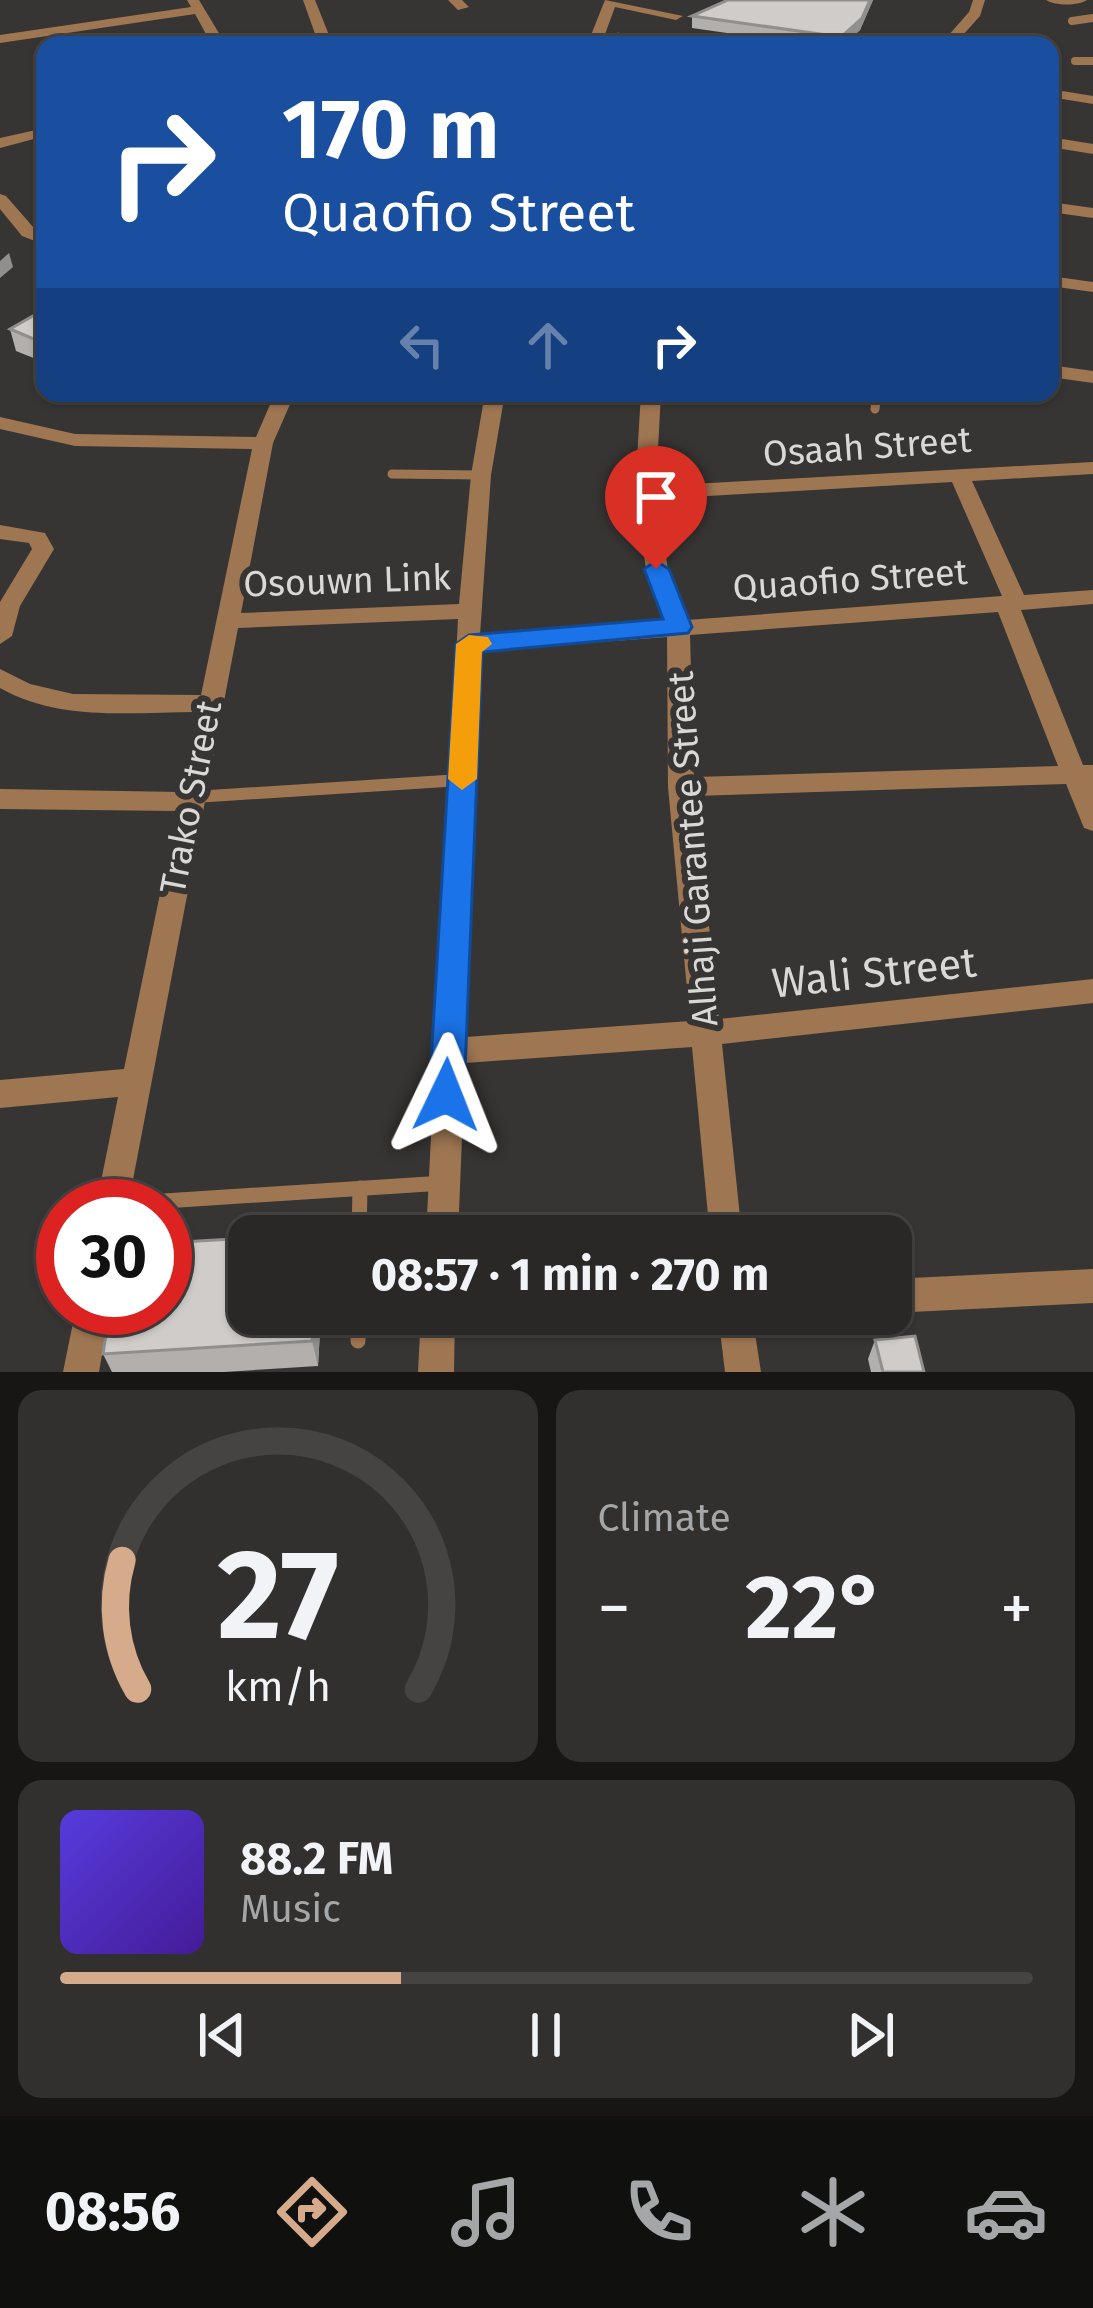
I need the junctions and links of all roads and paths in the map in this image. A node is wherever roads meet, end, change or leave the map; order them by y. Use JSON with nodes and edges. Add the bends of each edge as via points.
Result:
{"nodes":[{"id":1,"x":309,"y":0,"type":"edge"},
{"id":2,"x":980,"y":0,"type":"edge"},
{"id":3,"x":1052,"y":0,"type":"edge"},
{"id":4,"x":1081,"y":0,"type":"edge"},
{"id":5,"x":611,"y":1,"type":"edge"},
{"id":6,"x":195,"y":5,"type":"edge"},
{"id":7,"x":676,"y":16,"type":"dead end"},
{"id":8,"x":1093,"y":18,"type":"edge"},
{"id":9,"x":1072,"y":21,"type":"dead end"},
{"id":10,"x":77,"y":26,"type":"junction"},
{"id":11,"x":83,"y":36,"type":"edge"},
{"id":12,"x":214,"y":36,"type":"edge"},
{"id":13,"x":323,"y":36,"type":"edge"},
{"id":14,"x":598,"y":36,"type":"edge"},
{"id":15,"x":955,"y":36,"type":"edge"},
{"id":16,"x":0,"y":39,"type":"edge"},
{"id":17,"x":1075,"y":61,"type":"dead end"},
{"id":18,"x":1093,"y":61,"type":"edge"},
{"id":19,"x":1059,"y":94,"type":"edge"},
{"id":20,"x":1093,"y":100,"type":"edge"},
{"id":21,"x":36,"y":134,"type":"edge"},
{"id":22,"x":0,"y":143,"type":"edge"},
{"id":23,"x":1059,"y":143,"type":"edge"},
{"id":24,"x":1093,"y":149,"type":"edge"},
{"id":25,"x":0,"y":199,"type":"edge"},
{"id":26,"x":1059,"y":208,"type":"edge"},
{"id":27,"x":1093,"y":213,"type":"edge"},
{"id":28,"x":36,"y":229,"type":"edge"},
{"id":29,"x":1059,"y":282,"type":"edge"},
{"id":30,"x":1093,"y":286,"type":"edge"},
{"id":31,"x":1059,"y":372,"type":"edge"},
{"id":32,"x":1093,"y":377,"type":"edge"},
{"id":33,"x":281,"y":402,"type":"edge"},
{"id":34,"x":493,"y":402,"type":"edge"},
{"id":35,"x":650,"y":402,"type":"edge"},
{"id":36,"x":876,"y":402,"type":"edge"},
{"id":37,"x":875,"y":410,"type":"dead end"},
{"id":38,"x":0,"y":422,"type":"edge"},
{"id":39,"x":263,"y":443,"type":"junction"},
{"id":40,"x":1093,"y":468,"type":"edge"},
{"id":41,"x":392,"y":474,"type":"dead end"},
{"id":42,"x":959,"y":474,"type":"junction"},
{"id":43,"x":481,"y":475,"type":"junction"},
{"id":44,"x":645,"y":493,"type":"junction"},
{"id":45,"x":0,"y":532,"type":"edge"},
{"id":46,"x":1093,"y":598,"type":"edge"},
{"id":47,"x":1012,"y":604,"type":"junction"},
{"id":48,"x":470,"y":611,"type":"junction"},
{"id":49,"x":226,"y":621,"type":"junction"},
{"id":50,"x":679,"y":627,"type":"junction"},
{"id":51,"x":0,"y":636,"type":"edge"},
{"id":52,"x":469,"y":644,"type":"junction"},
{"id":53,"x":0,"y":677,"type":"edge"},
{"id":54,"x":208,"y":703,"type":"junction"},
{"id":55,"x":1084,"y":774,"type":"edge"},
{"id":56,"x":462,"y":780,"type":"junction"},
{"id":57,"x":680,"y":787,"type":"junction"},
{"id":58,"x":0,"y":799,"type":"edge"},
{"id":59,"x":190,"y":800,"type":"junction"},
{"id":60,"x":1093,"y":821,"type":"edge"},
{"id":61,"x":1093,"y":991,"type":"edge"},
{"id":62,"x":705,"y":1033,"type":"junction"},
{"id":63,"x":448,"y":1051,"type":"junction"},
{"id":64,"x":134,"y":1082,"type":"junction"},
{"id":65,"x":0,"y":1094,"type":"edge"},
{"id":66,"x":117,"y":1179,"type":"edge"},
{"id":67,"x":444,"y":1183,"type":"junction"},
{"id":68,"x":360,"y":1189,"type":"junction"},
{"id":69,"x":192,"y":1199,"type":"edge"},
{"id":70,"x":359,"y":1215,"type":"edge"},
{"id":71,"x":443,"y":1215,"type":"edge"},
{"id":72,"x":724,"y":1215,"type":"edge"},
{"id":73,"x":1093,"y":1286,"type":"edge"},
{"id":74,"x":912,"y":1295,"type":"edge"},
{"id":75,"x":88,"y":1335,"type":"edge"},
{"id":76,"x":358,"y":1335,"type":"edge"},
{"id":77,"x":438,"y":1335,"type":"edge"},
{"id":78,"x":738,"y":1335,"type":"edge"},
{"id":79,"x":358,"y":1341,"type":"dead end"},
{"id":80,"x":81,"y":1372,"type":"edge"},
{"id":81,"x":436,"y":1372,"type":"edge"},
{"id":82,"x":743,"y":1372,"type":"edge"}],
"edges":[{"from":1,"to":13,"type":"street"},
{"from":2,"to":15,"type":"street"},
{"from":3,"to":4,"type":"street"},
{"from":5,"to":7,"type":"street"},
{"from":5,"to":14,"type":"street"},
{"from":6,"to":10,"type":"street"},
{"from":6,"to":12,"type":"street"},
{"from":8,"to":9,"type":"lane"},
{"from":10,"to":11,"type":"street"},
{"from":10,"to":16,"type":"street"},
{"from":17,"to":18,"type":"lane"},
{"from":19,"to":20,"type":"street"},
{"from":21,"to":22,"type":"street"},
{"from":23,"to":24,"type":"street"},
{"from":25,"to":28,"type":"street"},
{"from":26,"to":27,"type":"street"},
{"from":29,"to":30,"type":"street"},
{"from":31,"to":32,"type":"street"},
{"from":33,"to":39,"type":"street","name":"Trako Street"},
{"from":34,"to":43,"type":"street"},
{"from":35,"to":44,"type":"street","name":"Alhaji Garantee Street"},
{"from":36,"to":37,"type":"lane"},
{"from":38,"to":39,"type":"street","via":[[75,440]]},
{"from":39,"to":49,"type":"street","name":"Trako Street"},
{"from":40,"to":42,"type":"street","name":"Osaah Street"},
{"from":41,"to":43,"type":"lane"},
{"from":42,"to":44,"type":"street","name":"Osaah Street"},
{"from":42,"to":47,"type":"street"},
{"from":43,"to":48,"type":"street"},
{"from":44,"to":50,"type":"street","name":"Alhaji Garantee Street","via":[[656,569]]},
{"from":45,"to":51,"type":"street","via":[[38,538],[43,549]]},
{"from":46,"to":47,"type":"street","name":"Quaofio Street"},
{"from":47,"to":50,"type":"street","name":"Quaofio Street"},
{"from":47,"to":55,"type":"street"},
{"from":48,"to":49,"type":"street","name":"Osouwn Link"},
{"from":48,"to":52,"type":"street"},
{"from":49,"to":54,"type":"street","name":"Trako Street"},
{"from":50,"to":52,"type":"street","name":"Quaofio Street"},
{"from":50,"to":57,"type":"street","name":"Alhaji Garantee Street"},
{"from":52,"to":56,"type":"street"},
{"from":53,"to":54,"type":"street","via":[[18,691],[58,701]]},
{"from":54,"to":59,"type":"street","name":"Trako Street"},
{"from":55,"to":57,"type":"street"},
{"from":55,"to":60,"type":"street"},
{"from":56,"to":59,"type":"lane"},
{"from":56,"to":63,"type":"street"},
{"from":57,"to":62,"type":"street","name":"Alhaji Garantee Street"},
{"from":58,"to":59,"type":"street"},
{"from":59,"to":64,"type":"street","name":"Trako Street"},
{"from":61,"to":62,"type":"street","name":"Wali Street"},
{"from":62,"to":63,"type":"street","name":"Wali Street"},
{"from":62,"to":72,"type":"street","name":"Alhaji Garantee Street"},
{"from":63,"to":67,"type":"street"},
{"from":64,"to":65,"type":"street"},
{"from":64,"to":66,"type":"street","name":"Trako Street"},
{"from":67,"to":68,"type":"lane"},
{"from":67,"to":71,"type":"street"},
{"from":68,"to":69,"type":"lane"},
{"from":68,"to":70,"type":"lane"},
{"from":73,"to":74,"type":"street"},
{"from":75,"to":80,"type":"street"},
{"from":76,"to":79,"type":"lane"},
{"from":77,"to":81,"type":"street"},
{"from":78,"to":82,"type":"street"}]}
